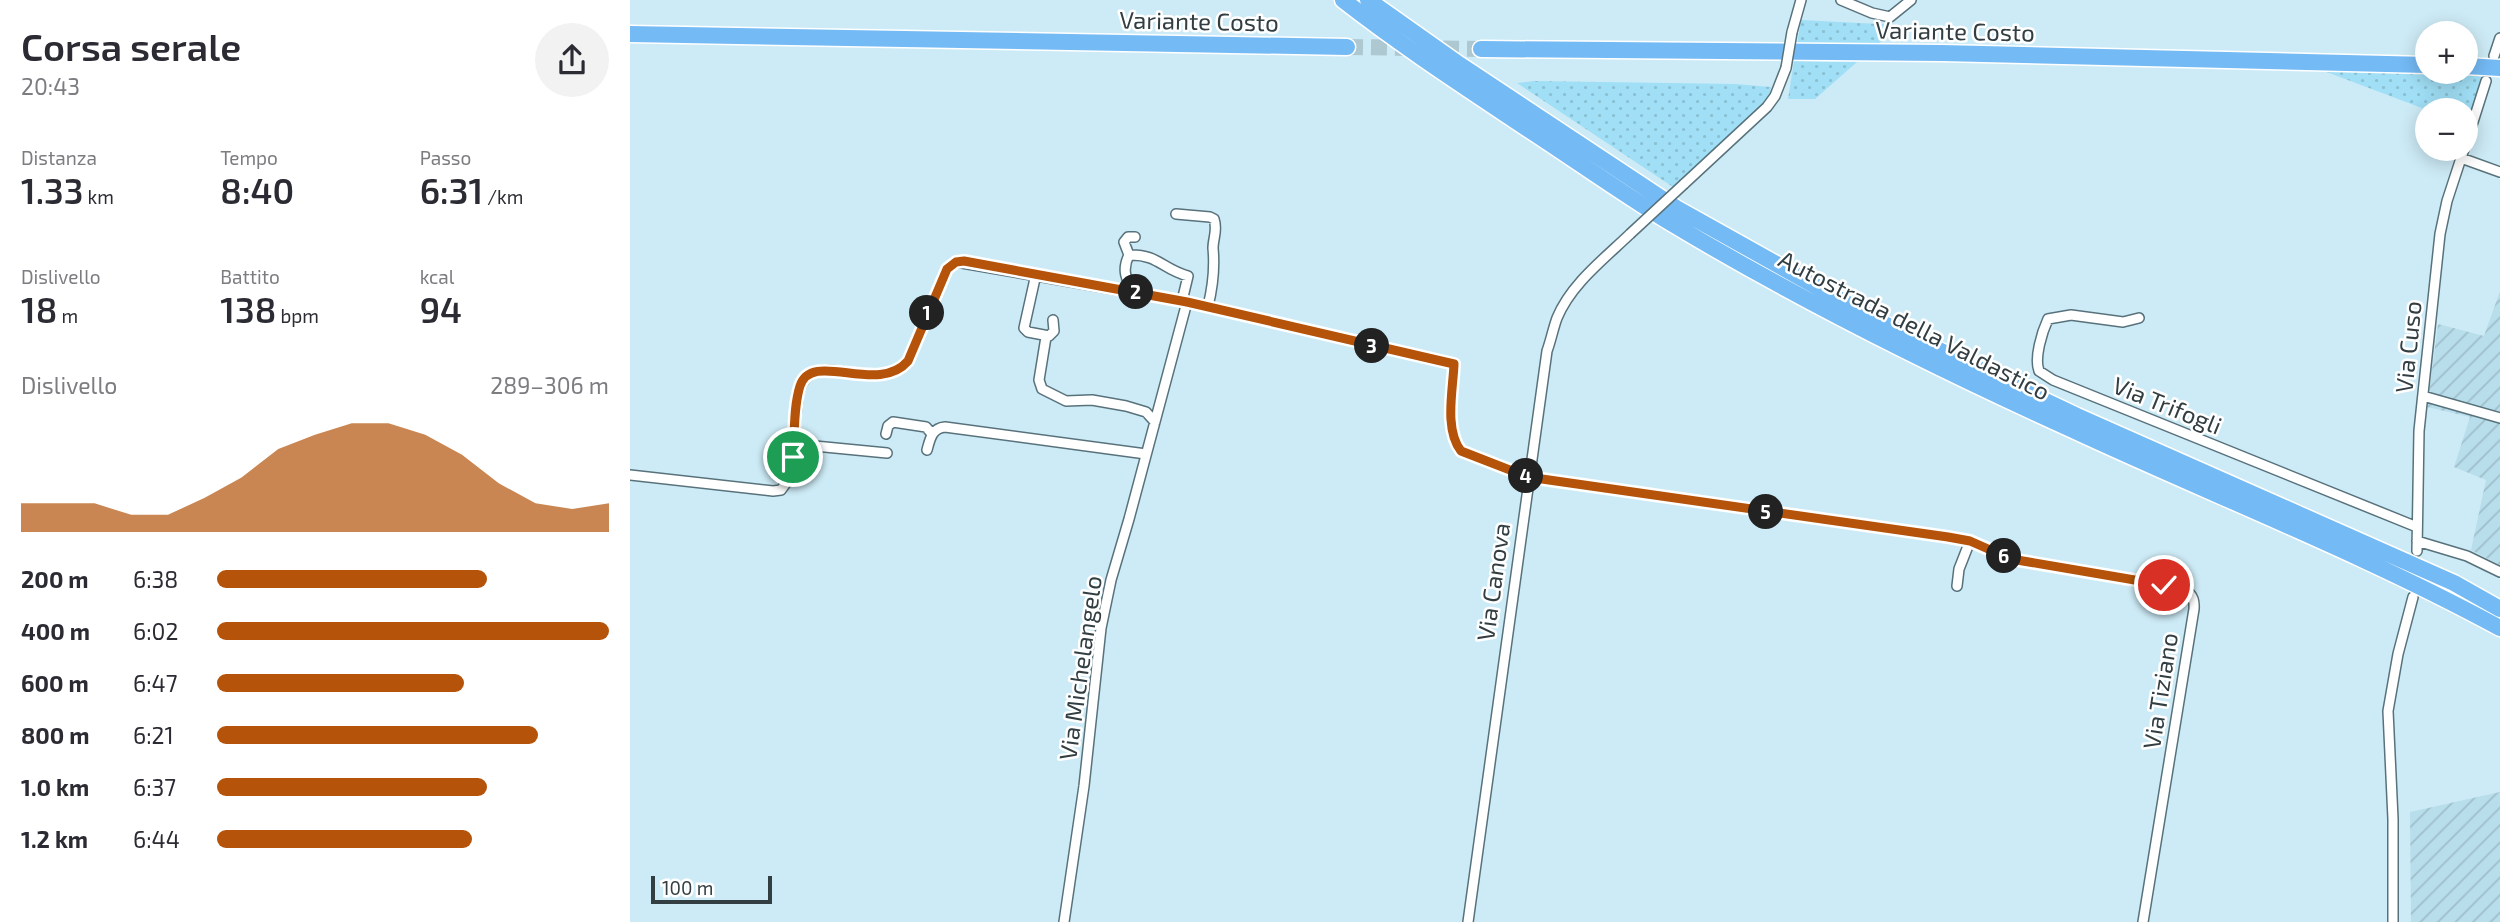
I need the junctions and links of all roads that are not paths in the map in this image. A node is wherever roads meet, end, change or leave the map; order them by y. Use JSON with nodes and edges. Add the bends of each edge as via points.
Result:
{"nodes":[{"id":1,"x":1343,"y":0,"type":"edge"},
{"id":2,"x":1368,"y":0,"type":"edge"},
{"id":3,"x":1801,"y":0,"type":"edge"},
{"id":4,"x":1841,"y":0,"type":"edge"},
{"id":5,"x":1911,"y":0,"type":"edge"},
{"id":6,"x":630,"y":34,"type":"edge"},
{"id":7,"x":2500,"y":38,"type":"edge"},
{"id":8,"x":1347,"y":47,"type":"tunnel mouth"},
{"id":9,"x":1481,"y":48,"type":"tunnel mouth"},
{"id":10,"x":2415,"y":65,"type":"edge"},
{"id":11,"x":2498,"y":65,"type":"edge"},
{"id":12,"x":2478,"y":66,"type":"edge"},
{"id":13,"x":2486,"y":81,"type":"dead end"},
{"id":14,"x":2478,"y":106,"type":"edge"},
{"id":15,"x":2478,"y":159,"type":"edge"},
{"id":16,"x":2460,"y":161,"type":"edge"},
{"id":17,"x":2500,"y":172,"type":"edge"},
{"id":18,"x":1176,"y":215,"type":"dead end"},
{"id":19,"x":1135,"y":237,"type":"dead end"},
{"id":20,"x":1129,"y":255,"type":"junction"},
{"id":21,"x":1036,"y":274,"type":"junction"},
{"id":22,"x":1135,"y":292,"type":"junction"},
{"id":23,"x":1184,"y":301,"type":"junction"},
{"id":24,"x":1208,"y":306,"type":"junction"},
{"id":25,"x":2139,"y":318,"type":"dead end"},
{"id":26,"x":1053,"y":320,"type":"dead end"},
{"id":27,"x":1046,"y":337,"type":"junction"},
{"id":28,"x":2423,"y":396,"type":"junction"},
{"id":29,"x":2500,"y":418,"type":"edge"},
{"id":30,"x":1155,"y":422,"type":"junction"},
{"id":31,"x":886,"y":434,"type":"dead end"},
{"id":32,"x":932,"y":434,"type":"junction"},
{"id":33,"x":794,"y":444,"type":"junction"},
{"id":34,"x":928,"y":450,"type":"dead end"},
{"id":35,"x":887,"y":453,"type":"dead end"},
{"id":36,"x":1146,"y":454,"type":"junction"},
{"id":37,"x":630,"y":475,"type":"edge"},
{"id":38,"x":1528,"y":477,"type":"junction"},
{"id":39,"x":2417,"y":527,"type":"junction"},
{"id":40,"x":1970,"y":541,"type":"junction"},
{"id":41,"x":2500,"y":572,"type":"edge"},
{"id":42,"x":1957,"y":586,"type":"dead end"},
{"id":43,"x":2413,"y":597,"type":"dead end"},
{"id":44,"x":2500,"y":608,"type":"edge"},
{"id":45,"x":2500,"y":628,"type":"edge"},
{"id":46,"x":1065,"y":922,"type":"edge"},
{"id":47,"x":1468,"y":922,"type":"edge"},
{"id":48,"x":2143,"y":922,"type":"edge"},
{"id":49,"x":2393,"y":922,"type":"edge"}],
"edges":[{"from":1,"to":45,"type":"highway","name":"Autostrada della Valdastico","via":[[1664,219],[1774,282],[2061,425],[2308,533]]},
{"from":2,"to":44,"type":"highway","name":"Autostrada della Valdastico","via":[[1676,208],[1880,323],[2454,583]]},
{"from":3,"to":38,"type":"street","name":"Via Canova","bridge":true,"via":[[1786,68],[1767,107],[1586,276],[1558,316],[1547,351]]},
{"from":4,"to":5,"type":"street","via":[[1889,17]]},
{"from":6,"to":8,"type":"highway","name":"Variante Costo"},
{"from":7,"to":11,"type":"street"},
{"from":9,"to":10,"type":"highway","name":"Variante Costo"},
{"from":11,"to":12,"type":"highway"},
{"from":13,"to":14,"type":"street","name":"Via Cuso"},
{"from":15,"to":17,"type":"street"},
{"from":16,"to":28,"type":"street","name":"Via Cuso","via":[[2442,218]]},
{"from":18,"to":24,"type":"street","via":[[1210,218],[1217,225]]},
{"from":19,"to":20,"type":"street","via":[[1124,242]]},
{"from":20,"to":22,"type":"street","via":[[1124,270]]},
{"from":20,"to":23,"type":"street","via":[[1155,258],[1188,276]]},
{"from":21,"to":22,"type":"street"},
{"from":21,"to":27,"type":"street","via":[[1024,328]]},
{"from":21,"to":33,"type":"street","via":[[964,261],[951,264],[902,367],[883,376],[816,371],[806,376],[800,386]]},
{"from":22,"to":23,"type":"street"},
{"from":23,"to":24,"type":"street"},
{"from":23,"to":30,"type":"street","name":"Via Michelangelo"},
{"from":24,"to":38,"type":"street","name":"Via Tiziano","via":[[1454,364],[1452,430],[1458,448]]},
{"from":25,"to":39,"type":"street","name":"Via Trifogli","via":[[2123,321],[2071,315],[2048,319],[2039,372]]},
{"from":26,"to":27,"type":"street","via":[[1052,334]]},
{"from":27,"to":30,"type":"street","via":[[1039,380],[1042,389],[1066,401],[1126,405],[1146,412]]},
{"from":28,"to":29,"type":"street"},
{"from":28,"to":39,"type":"street","name":"Via Cuso"},
{"from":30,"to":36,"type":"street","name":"Via Michelangelo"},
{"from":31,"to":32,"type":"street","via":[[893,422],[926,427]]},
{"from":32,"to":34,"type":"street"},
{"from":32,"to":36,"type":"street","via":[[950,427]]},
{"from":33,"to":35,"type":"street"},
{"from":33,"to":37,"type":"street","via":[[789,479],[776,491]]},
{"from":36,"to":46,"type":"street","name":"Via Michelangelo","via":[[1101,628]]},
{"from":38,"to":40,"type":"street","name":"Via Tiziano"},
{"from":38,"to":47,"type":"street","name":"Via Canova"},
{"from":39,"to":41,"type":"street","name":"Via Cuso","via":[[2417,546],[2467,556]]},
{"from":40,"to":42,"type":"street"},
{"from":40,"to":48,"type":"street","name":"Via Tiziano","via":[[2004,556],[2187,590],[2192,595],[2194,609]]},
{"from":43,"to":49,"type":"street","via":[[2388,711]]}]}
